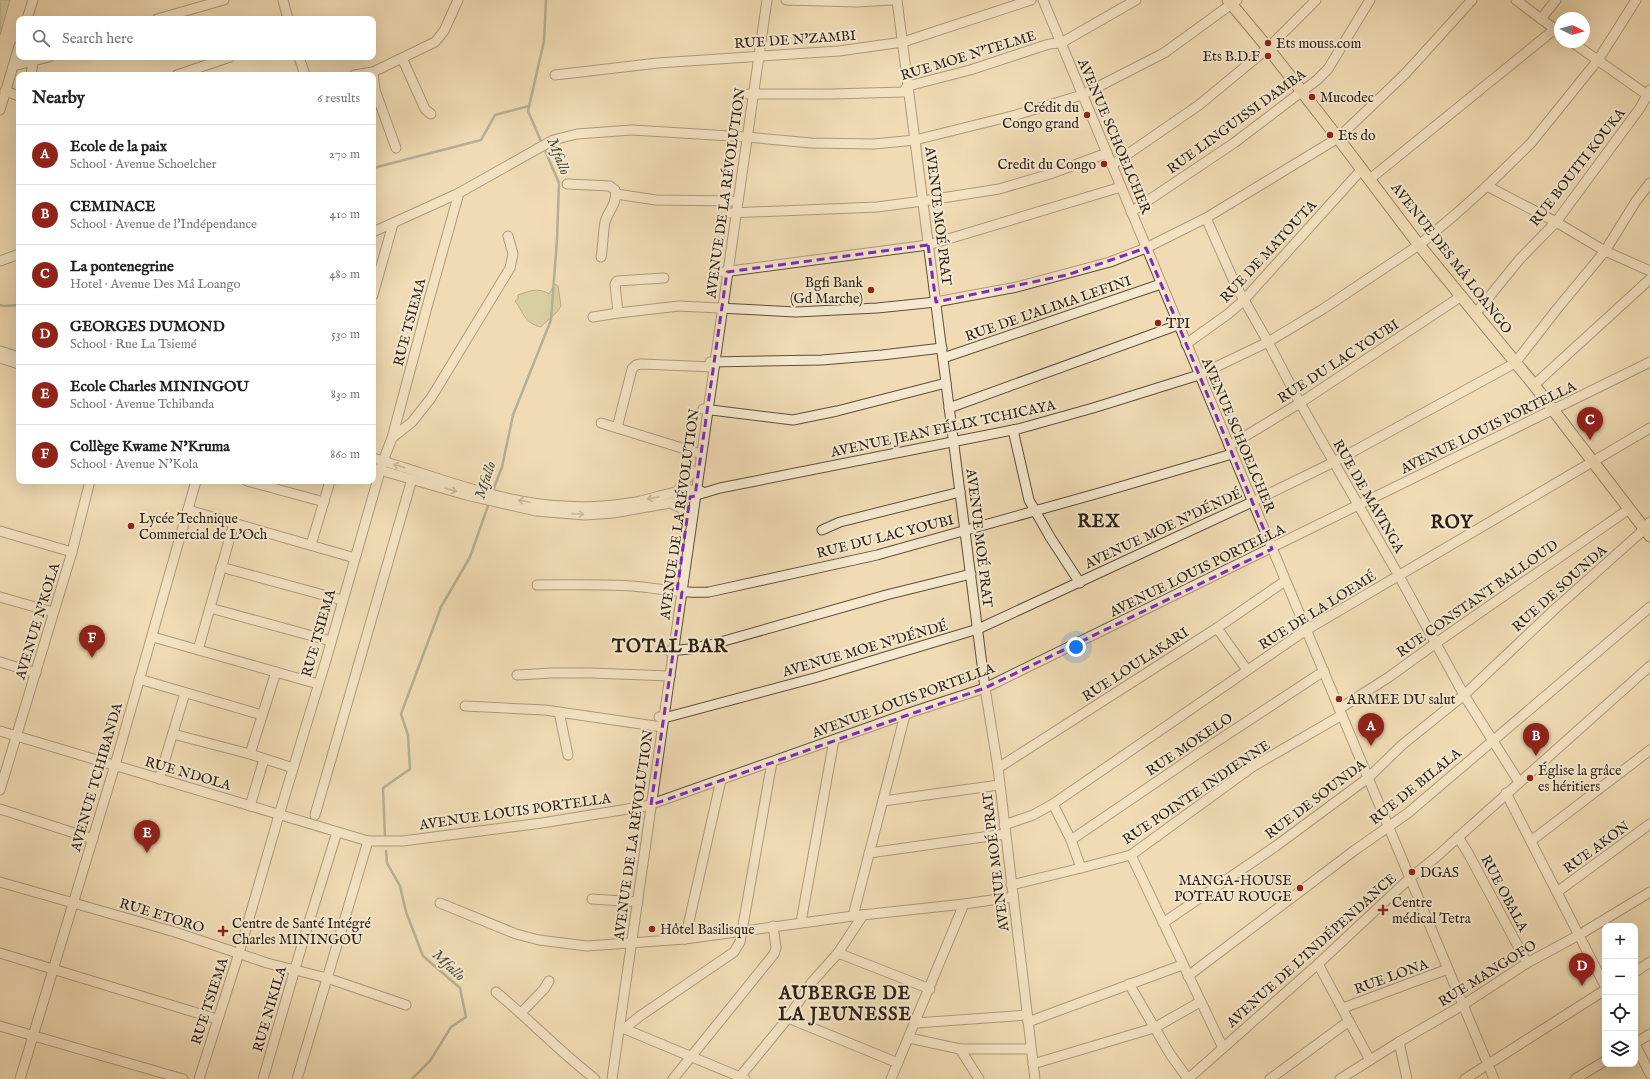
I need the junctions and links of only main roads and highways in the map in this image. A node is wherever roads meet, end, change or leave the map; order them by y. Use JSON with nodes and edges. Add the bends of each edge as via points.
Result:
{"nodes":[{"id":1,"x":1232,"y":2,"type":"edge"},
{"id":2,"x":1648,"y":529,"type":"edge"}],
"edges":[{"from":1,"to":2,"type":"main road","name":"AVENUE DES MÂ LOANGO","via":[[1460,297],[1476,313],[1629,509]]}]}
